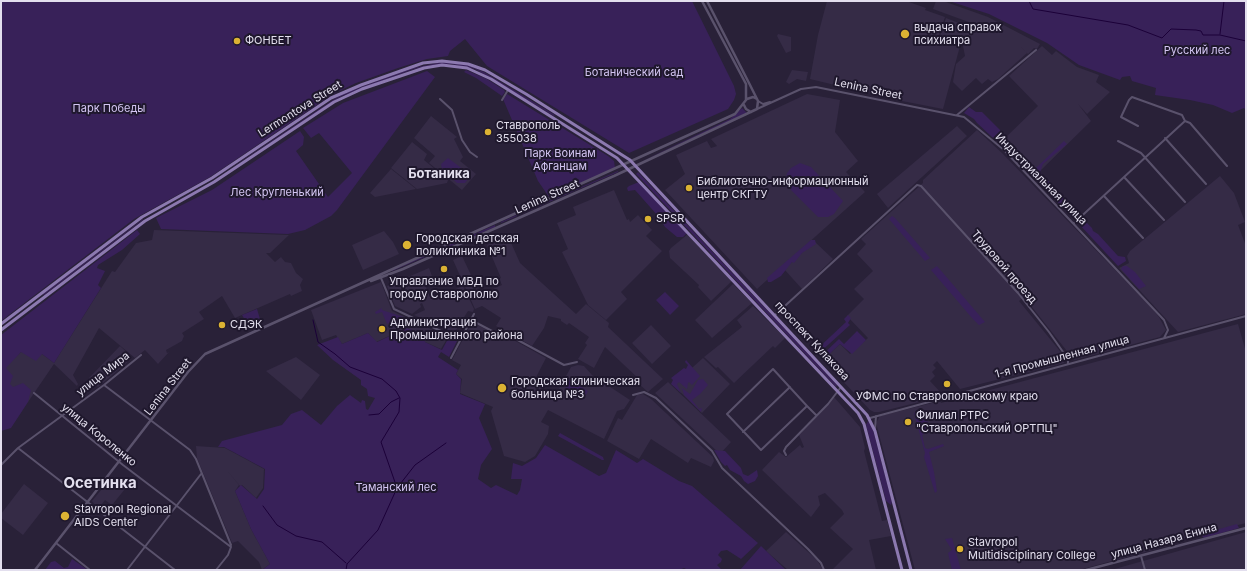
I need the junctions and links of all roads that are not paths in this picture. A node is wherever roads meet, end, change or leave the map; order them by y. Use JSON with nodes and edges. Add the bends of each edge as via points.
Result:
{"nodes":[{"id":1,"x":702,"y":1,"type":"edge"},
{"id":2,"x":707,"y":1,"type":"edge"},
{"id":3,"x":1036,"y":50,"type":"dead end"},
{"id":4,"x":508,"y":90,"type":"junction"},
{"id":5,"x":440,"y":99,"type":"dead end"},
{"id":6,"x":502,"y":100,"type":"dead end"},
{"id":7,"x":746,"y":100,"type":"junction"},
{"id":8,"x":758,"y":100,"type":"junction"},
{"id":9,"x":777,"y":100,"type":"junction"},
{"id":10,"x":744,"y":104,"type":"junction"},
{"id":11,"x":757,"y":109,"type":"junction"},
{"id":12,"x":752,"y":112,"type":"junction"},
{"id":13,"x":558,"y":114,"type":"junction"},
{"id":14,"x":957,"y":115,"type":"junction"},
{"id":15,"x":554,"y":119,"type":"junction"},
{"id":16,"x":1185,"y":122,"type":"junction"},
{"id":17,"x":1138,"y":126,"type":"dead end"},
{"id":18,"x":1165,"y":138,"type":"junction"},
{"id":19,"x":1118,"y":141,"type":"dead end"},
{"id":20,"x":477,"y":157,"type":"dead end"},
{"id":21,"x":1145,"y":158,"type":"junction"},
{"id":22,"x":633,"y":162,"type":"junction"},
{"id":23,"x":625,"y":166,"type":"junction"},
{"id":24,"x":636,"y":166,"type":"junction"},
{"id":25,"x":1227,"y":166,"type":"dead end"},
{"id":26,"x":629,"y":169,"type":"junction"},
{"id":27,"x":1124,"y":177,"type":"junction"},
{"id":28,"x":212,"y":178,"type":"junction"},
{"id":29,"x":214,"y":182,"type":"junction"},
{"id":30,"x":1206,"y":184,"type":"dead end"},
{"id":31,"x":1104,"y":196,"type":"junction"},
{"id":32,"x":1185,"y":202,"type":"dead end"},
{"id":33,"x":1164,"y":220,"type":"dead end"},
{"id":34,"x":1074,"y":224,"type":"junction"},
{"id":35,"x":1143,"y":238,"type":"dead end"},
{"id":36,"x":381,"y":276,"type":"junction"},
{"id":37,"x":41,"y":294,"type":"junction"},
{"id":38,"x":44,"y":298,"type":"junction"},
{"id":39,"x":474,"y":314,"type":"dead end"},
{"id":40,"x":775,"y":315,"type":"junction"},
{"id":41,"x":1246,"y":316,"type":"edge"},
{"id":42,"x":471,"y":320,"type":"junction"},
{"id":43,"x":1,"y":324,"type":"edge"},
{"id":44,"x":1,"y":330,"type":"edge"},
{"id":45,"x":1164,"y":338,"type":"junction"},
{"id":46,"x":460,"y":340,"type":"junction"},
{"id":47,"x":141,"y":355,"type":"dead end"},
{"id":48,"x":451,"y":358,"type":"dead end"},
{"id":49,"x":577,"y":362,"type":"dead end"},
{"id":50,"x":1068,"y":364,"type":"junction"},
{"id":51,"x":104,"y":385,"type":"junction"},
{"id":52,"x":842,"y":387,"type":"junction"},
{"id":53,"x":790,"y":388,"type":"junction"},
{"id":54,"x":837,"y":391,"type":"junction"},
{"id":55,"x":34,"y":393,"type":"dead end"},
{"id":56,"x":633,"y":396,"type":"dead end"},
{"id":57,"x":808,"y":406,"type":"junction"},
{"id":58,"x":882,"y":414,"type":"junction"},
{"id":59,"x":816,"y":415,"type":"junction"},
{"id":60,"x":62,"y":416,"type":"junction"},
{"id":61,"x":873,"y":417,"type":"junction"},
{"id":62,"x":151,"y":421,"type":"junction"},
{"id":63,"x":875,"y":421,"type":"junction"},
{"id":64,"x":863,"y":422,"type":"junction"},
{"id":65,"x":875,"y":431,"type":"junction"},
{"id":66,"x":743,"y":432,"type":"junction"},
{"id":67,"x":18,"y":448,"type":"junction"},
{"id":68,"x":786,"y":455,"type":"dead end"},
{"id":69,"x":119,"y":462,"type":"junction"},
{"id":70,"x":1,"y":465,"type":"edge"},
{"id":71,"x":201,"y":474,"type":"junction"},
{"id":72,"x":88,"y":502,"type":"junction"},
{"id":73,"x":176,"y":506,"type":"junction"},
{"id":74,"x":895,"y":506,"type":"junction"},
{"id":75,"x":886,"y":508,"type":"junction"},
{"id":76,"x":1246,"y":528,"type":"edge"},
{"id":77,"x":56,"y":543,"type":"junction"},
{"id":78,"x":906,"y":546,"type":"junction"},
{"id":79,"x":145,"y":547,"type":"junction"},
{"id":80,"x":232,"y":547,"type":"junction"},
{"id":81,"x":897,"y":548,"type":"junction"},
{"id":82,"x":1141,"y":556,"type":"junction"},
{"id":83,"x":35,"y":570,"type":"edge"},
{"id":84,"x":90,"y":570,"type":"edge"},
{"id":85,"x":127,"y":570,"type":"edge"},
{"id":86,"x":175,"y":570,"type":"edge"},
{"id":87,"x":216,"y":570,"type":"edge"},
{"id":88,"x":824,"y":570,"type":"edge"},
{"id":89,"x":902,"y":570,"type":"edge"},
{"id":90,"x":912,"y":570,"type":"edge"},
{"id":91,"x":1086,"y":570,"type":"edge"},
{"id":92,"x":1145,"y":570,"type":"edge"}],
"edges":[{"from":1,"to":7,"type":"main road","via":[[743,79],[747,90]]},
{"from":2,"to":8,"type":"main road"},
{"from":3,"to":14,"type":"street"},
{"from":4,"to":6,"type":"street"},
{"from":4,"to":15,"type":"main road","name":"Lermontova Street"},
{"from":4,"to":29,"type":"main road","name":"Lermontova Street","via":[[475,71],[458,66],[437,66],[414,71],[334,102]]},
{"from":5,"to":20,"type":"street","via":[[452,110],[462,140]]},
{"from":7,"to":8,"type":"main road","via":[[750,97]]},
{"from":7,"to":10,"type":"main road"},
{"from":8,"to":9,"type":"street","name":"Lenina Street","via":[[766,103]]},
{"from":8,"to":11,"type":"main road"},
{"from":9,"to":11,"type":"street","name":"Lenina Street"},
{"from":9,"to":14,"type":"street","name":"Lenina Street","via":[[805,88],[816,87]]},
{"from":10,"to":12,"type":"main road","via":[[747,111]]},
{"from":10,"to":22,"type":"main road","name":"Lenina Street","via":[[727,119]]},
{"from":11,"to":12,"type":"main road"},
{"from":12,"to":24,"type":"main road","name":"Lenina Street"},
{"from":13,"to":15,"type":"main road"},
{"from":13,"to":22,"type":"main road","name":"Lermontova Street"},
{"from":13,"to":28,"type":"main road","name":"Lermontova Street","via":[[476,66],[451,61],[432,62],[361,85],[331,98]]},
{"from":14,"to":34,"type":"street","name":"Индустриальная улица","via":[[970,121],[1001,148]]},
{"from":15,"to":23,"type":"main road","name":"Lermontova Street","via":[[613,155]]},
{"from":16,"to":17,"type":"street","via":[[1182,115],[1132,97],[1121,117]]},
{"from":16,"to":18,"type":"street"},
{"from":16,"to":25,"type":"street","via":[[1190,124]]},
{"from":18,"to":21,"type":"street"},
{"from":18,"to":30,"type":"street"},
{"from":19,"to":21,"type":"street","via":[[1139,151]]},
{"from":21,"to":27,"type":"street"},
{"from":21,"to":32,"type":"street"},
{"from":22,"to":23,"type":"main road","name":"Lenina Street"},
{"from":22,"to":24,"type":"main road","name":"проспект Кулакова"},
{"from":23,"to":26,"type":"main road","name":"проспект Кулакова"},
{"from":23,"to":36,"type":"main road","name":"Lenina Street"},
{"from":24,"to":26,"type":"main road","name":"Lenina Street"},
{"from":24,"to":40,"type":"main road","name":"проспект Кулакова"},
{"from":26,"to":36,"type":"main road","name":"Lenina Street"},
{"from":26,"to":54,"type":"main road","name":"проспект Кулакова"},
{"from":27,"to":31,"type":"street"},
{"from":27,"to":33,"type":"street"},
{"from":28,"to":29,"type":"main road"},
{"from":28,"to":37,"type":"main road","name":"Lermontova Street","via":[[142,217]]},
{"from":29,"to":38,"type":"main road","name":"Lermontova Street","via":[[145,221]]},
{"from":31,"to":34,"type":"street"},
{"from":31,"to":35,"type":"street"},
{"from":34,"to":45,"type":"street","name":"Индустриальная улица","via":[[1164,320],[1168,330]]},
{"from":36,"to":46,"type":"street","via":[[394,309]]},
{"from":36,"to":62,"type":"main road","name":"Lenina Street","via":[[205,354]]},
{"from":37,"to":38,"type":"main road"},
{"from":37,"to":43,"type":"main road","name":"Lermontova Street"},
{"from":38,"to":44,"type":"main road","name":"Lermontova Street"},
{"from":39,"to":42,"type":"street"},
{"from":40,"to":50,"type":"street","name":"Трудовой проезд","via":[[917,185],[921,186],[1041,322],[1068,359]]},
{"from":40,"to":52,"type":"main road","name":"проспект Кулакова"},
{"from":41,"to":45,"type":"street","name":"1-я Промышленная улица"},
{"from":42,"to":46,"type":"street"},
{"from":42,"to":49,"type":"street","via":[[494,332],[502,331],[562,364]]},
{"from":45,"to":50,"type":"street","name":"1-я Промышленная улица"},
{"from":46,"to":48,"type":"street"},
{"from":47,"to":51,"type":"street","name":"улица Мира"},
{"from":50,"to":58,"type":"street","name":"1-я Промышленная улица"},
{"from":51,"to":60,"type":"street","name":"улица Мира"},
{"from":51,"to":62,"type":"street"},
{"from":52,"to":54,"type":"street"},
{"from":52,"to":61,"type":"main road","name":"проспект Кулакова","via":[[867,415]]},
{"from":53,"to":57,"type":"street"},
{"from":53,"to":66,"type":"street"},
{"from":53,"to":66,"type":"street","via":[[773,369],[767,374],[727,414]]},
{"from":54,"to":59,"type":"street"},
{"from":54,"to":64,"type":"main road","name":"проспект Кулакова"},
{"from":55,"to":60,"type":"street","name":"улица Короленко"},
{"from":56,"to":88,"type":"street","via":[[644,392],[656,398],[712,451],[722,468],[808,549]]},
{"from":57,"to":59,"type":"street"},
{"from":57,"to":66,"type":"street","via":[[761,450]]},
{"from":58,"to":61,"type":"street","name":"1-я Промышленная улица"},
{"from":58,"to":63,"type":"street"},
{"from":59,"to":68,"type":"street","via":[[786,447]]},
{"from":60,"to":67,"type":"street","name":"улица Мира"},
{"from":60,"to":69,"type":"street","name":"улица Короленко"},
{"from":61,"to":63,"type":"street"},
{"from":61,"to":64,"type":"main road"},
{"from":61,"to":65,"type":"main road","name":"проспект Кулакова"},
{"from":62,"to":69,"type":"main road","name":"Lenina Street"},
{"from":62,"to":71,"type":"street","via":[[190,450]]},
{"from":63,"to":65,"type":"street"},
{"from":64,"to":75,"type":"main road","name":"проспект Кулакова"},
{"from":65,"to":74,"type":"main road","name":"проспект Кулакова"},
{"from":67,"to":70,"type":"street","name":"улица Мира"},
{"from":67,"to":72,"type":"street"},
{"from":69,"to":72,"type":"main road","name":"Lenina Street"},
{"from":69,"to":73,"type":"street","name":"улица Короленко"},
{"from":71,"to":73,"type":"street"},
{"from":71,"to":80,"type":"street"},
{"from":72,"to":77,"type":"main road","name":"Lenina Street"},
{"from":72,"to":79,"type":"street"},
{"from":73,"to":79,"type":"street"},
{"from":73,"to":80,"type":"street","name":"улица Короленко"},
{"from":74,"to":75,"type":"main road"},
{"from":74,"to":78,"type":"main road","name":"проспект Кулакова"},
{"from":75,"to":81,"type":"main road","name":"проспект Кулакова"},
{"from":76,"to":82,"type":"main road","name":"улица Назара Енина"},
{"from":77,"to":83,"type":"main road","name":"Lenina Street"},
{"from":77,"to":84,"type":"street"},
{"from":78,"to":81,"type":"main road"},
{"from":78,"to":90,"type":"main road","name":"проспект Кулакова"},
{"from":79,"to":85,"type":"street"},
{"from":79,"to":86,"type":"street"},
{"from":80,"to":87,"type":"street"},
{"from":81,"to":89,"type":"main road","name":"проспект Кулакова"},
{"from":82,"to":91,"type":"main road","name":"улица Назара Енина"},
{"from":82,"to":92,"type":"street"}]}
